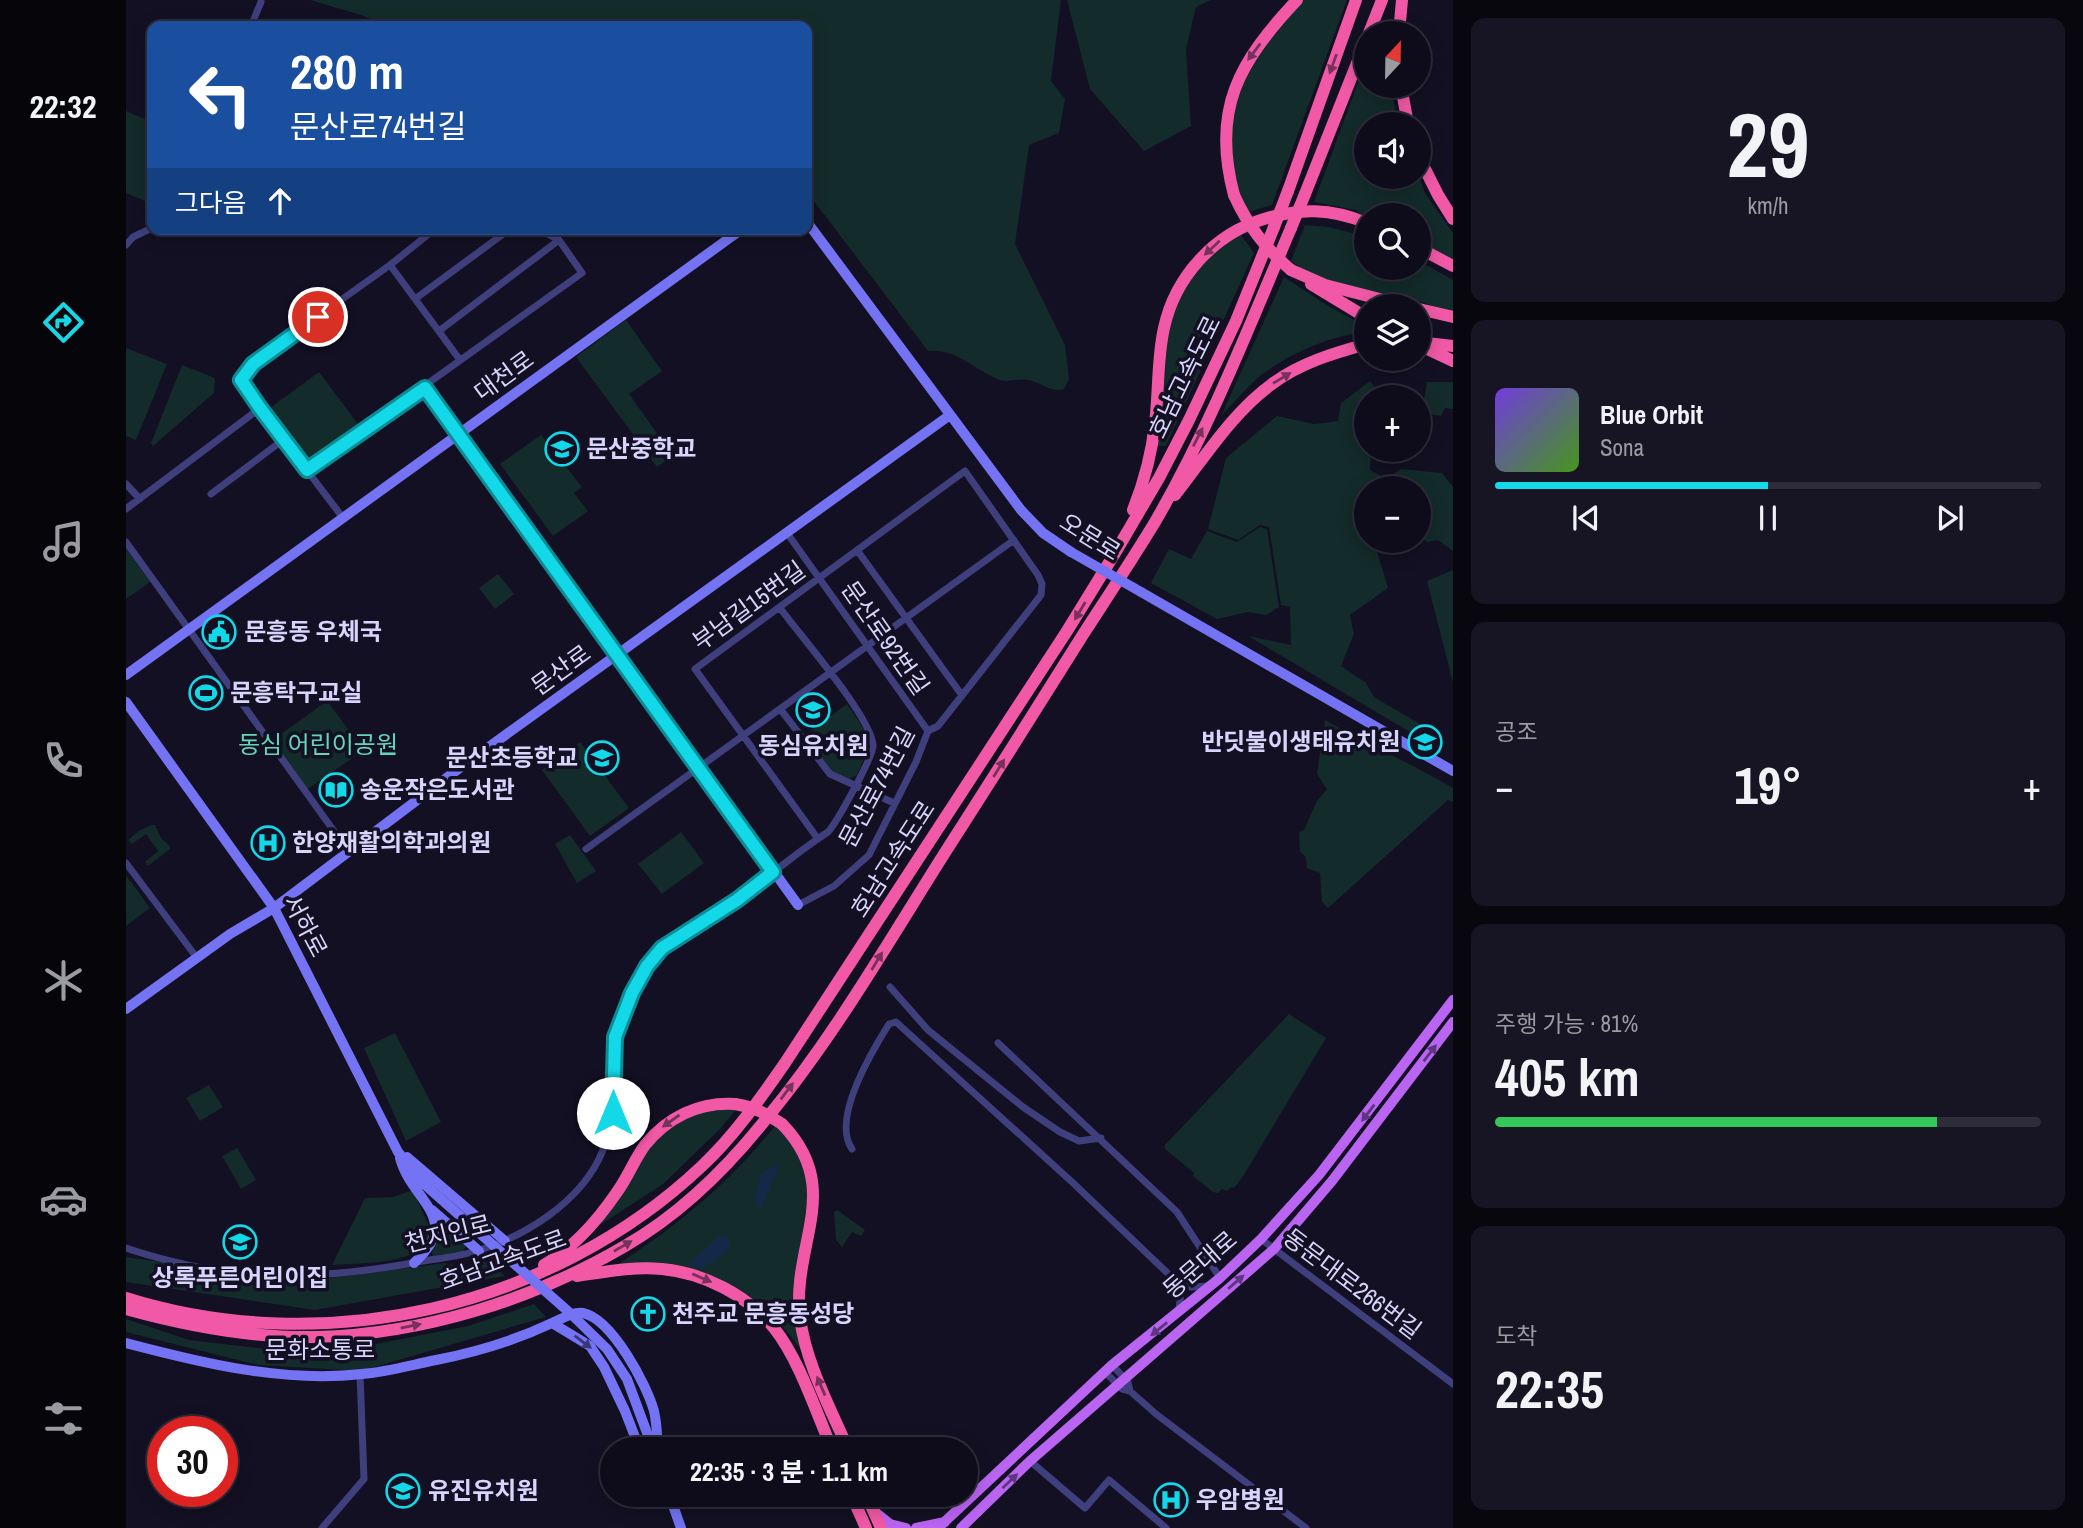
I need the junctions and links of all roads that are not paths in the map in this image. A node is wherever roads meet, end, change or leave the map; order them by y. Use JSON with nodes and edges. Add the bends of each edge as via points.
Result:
{"nodes":[{"id":1,"x":1297,"y":0,"type":"edge"},
{"id":2,"x":1356,"y":0,"type":"edge"},
{"id":3,"x":1382,"y":0,"type":"edge"},
{"id":4,"x":1402,"y":0,"type":"edge"},
{"id":5,"x":261,"y":2,"type":"dead end"},
{"id":6,"x":253,"y":21,"type":"edge"},
{"id":7,"x":1374,"y":21,"type":"edge"},
{"id":8,"x":1400,"y":21,"type":"edge"},
{"id":9,"x":1354,"y":71,"type":"edge"},
{"id":10,"x":1431,"y":181,"type":"edge"},
{"id":11,"x":1354,"y":219,"type":"edge"},
{"id":12,"x":1453,"y":219,"type":"edge"},
{"id":13,"x":812,"y":229,"type":"edge"},
{"id":14,"x":147,"y":230,"type":"edge"},
{"id":15,"x":428,"y":235,"type":"edge"},
{"id":16,"x":502,"y":235,"type":"edge"},
{"id":17,"x":549,"y":235,"type":"edge"},
{"id":18,"x":734,"y":235,"type":"edge"},
{"id":19,"x":559,"y":240,"type":"junction"},
{"id":20,"x":126,"y":245,"type":"edge"},
{"id":21,"x":1431,"y":255,"type":"edge"},
{"id":22,"x":390,"y":265,"type":"junction"},
{"id":23,"x":1453,"y":267,"type":"edge"},
{"id":24,"x":1291,"y":270,"type":"junction"},
{"id":25,"x":1360,"y":294,"type":"edge"},
{"id":26,"x":415,"y":299,"type":"junction"},
{"id":27,"x":1354,"y":311,"type":"edge"},
{"id":28,"x":1431,"y":312,"type":"edge"},
{"id":29,"x":1453,"y":317,"type":"edge"},
{"id":30,"x":439,"y":331,"type":"junction"},
{"id":31,"x":1431,"y":345,"type":"edge"},
{"id":32,"x":1453,"y":346,"type":"edge"},
{"id":33,"x":1354,"y":347,"type":"edge"},
{"id":34,"x":1431,"y":350,"type":"edge"},
{"id":35,"x":460,"y":360,"type":"junction"},
{"id":36,"x":1453,"y":361,"type":"edge"},
{"id":37,"x":425,"y":388,"type":"junction"},
{"id":38,"x":260,"y":408,"type":"junction"},
{"id":39,"x":950,"y":415,"type":"junction"},
{"id":40,"x":458,"y":434,"type":"junction"},
{"id":41,"x":284,"y":440,"type":"junction"},
{"id":42,"x":307,"y":470,"type":"junction"},
{"id":43,"x":965,"y":471,"type":"joint"},
{"id":44,"x":126,"y":484,"type":"edge"},
{"id":45,"x":211,"y":494,"type":"dead end"},
{"id":46,"x":140,"y":499,"type":"junction"},
{"id":47,"x":126,"y":509,"type":"edge"},
{"id":48,"x":343,"y":518,"type":"junction"},
{"id":49,"x":1156,"y":520,"type":"junction"},
{"id":50,"x":787,"y":533,"type":"junction"},
{"id":51,"x":1014,"y":540,"type":"junction"},
{"id":52,"x":126,"y":542,"type":"edge"},
{"id":53,"x":857,"y":550,"type":"junction"},
{"id":54,"x":1115,"y":552,"type":"junction"},
{"id":55,"x":819,"y":579,"type":"junction"},
{"id":56,"x":780,"y":608,"type":"junction"},
{"id":57,"x":905,"y":618,"type":"junction"},
{"id":58,"x":188,"y":630,"type":"junction"},
{"id":59,"x":867,"y":646,"type":"junction"},
{"id":60,"x":617,"y":655,"type":"junction"},
{"id":61,"x":829,"y":673,"type":"junction"},
{"id":62,"x":126,"y":675,"type":"edge"},
{"id":63,"x":961,"y":694,"type":"junction"},
{"id":64,"x":126,"y":702,"type":"edge"},
{"id":65,"x":781,"y":710,"type":"junction"},
{"id":66,"x":928,"y":732,"type":"junction"},
{"id":67,"x":743,"y":736,"type":"junction"},
{"id":68,"x":700,"y":769,"type":"junction"},
{"id":69,"x":1453,"y":771,"type":"edge"},
{"id":70,"x":854,"y":785,"type":"junction"},
{"id":71,"x":894,"y":803,"type":"junction"},
{"id":72,"x":818,"y":839,"type":"junction"},
{"id":73,"x":586,"y":849,"type":"dead end"},
{"id":74,"x":349,"y":852,"type":"junction"},
{"id":75,"x":126,"y":863,"type":"edge"},
{"id":76,"x":773,"y":872,"type":"junction"},
{"id":77,"x":798,"y":905,"type":"joint"},
{"id":78,"x":274,"y":908,"type":"junction"},
{"id":79,"x":197,"y":958,"type":"junction"},
{"id":80,"x":890,"y":987,"type":"dead end"},
{"id":81,"x":1452,"y":1003,"type":"edge"},
{"id":82,"x":126,"y":1009,"type":"edge"},
{"id":83,"x":1453,"y":1022,"type":"edge"},
{"id":84,"x":998,"y":1043,"type":"dead end"},
{"id":85,"x":1400,"y":1071,"type":"junction"},
{"id":86,"x":1389,"y":1107,"type":"junction"},
{"id":87,"x":1101,"y":1139,"type":"junction"},
{"id":88,"x":852,"y":1149,"type":"dead end"},
{"id":89,"x":398,"y":1152,"type":"junction"},
{"id":90,"x":430,"y":1209,"type":"junction"},
{"id":91,"x":1261,"y":1239,"type":"junction"},
{"id":92,"x":505,"y":1241,"type":"junction"},
{"id":93,"x":126,"y":1248,"type":"edge"},
{"id":94,"x":1274,"y":1250,"type":"junction"},
{"id":95,"x":479,"y":1251,"type":"junction"},
{"id":96,"x":414,"y":1263,"type":"junction"},
{"id":97,"x":562,"y":1277,"type":"junction"},
{"id":98,"x":1220,"y":1278,"type":"junction"},
{"id":99,"x":1179,"y":1284,"type":"junction"},
{"id":100,"x":1210,"y":1286,"type":"junction"},
{"id":101,"x":126,"y":1298,"type":"edge"},
{"id":102,"x":126,"y":1309,"type":"edge"},
{"id":103,"x":1179,"y":1312,"type":"junction"},
{"id":104,"x":552,"y":1324,"type":"junction"},
{"id":105,"x":318,"y":1325,"type":"junction"},
{"id":106,"x":126,"y":1343,"type":"edge"},
{"id":107,"x":1109,"y":1368,"type":"junction"},
{"id":108,"x":360,"y":1374,"type":"junction"},
{"id":109,"x":1121,"y":1381,"type":"junction"},
{"id":110,"x":1453,"y":1384,"type":"edge"},
{"id":111,"x":635,"y":1437,"type":"edge"},
{"id":112,"x":651,"y":1437,"type":"edge"},
{"id":113,"x":655,"y":1437,"type":"edge"},
{"id":114,"x":827,"y":1437,"type":"edge"},
{"id":115,"x":843,"y":1437,"type":"edge"},
{"id":116,"x":1030,"y":1461,"type":"junction"},
{"id":117,"x":674,"y":1507,"type":"edge"},
{"id":118,"x":856,"y":1507,"type":"edge"},
{"id":119,"x":872,"y":1509,"type":"joint"},
{"id":120,"x":941,"y":1525,"type":"edge"},
{"id":121,"x":322,"y":1528,"type":"edge"},
{"id":122,"x":681,"y":1528,"type":"edge"},
{"id":123,"x":865,"y":1528,"type":"edge"},
{"id":124,"x":881,"y":1528,"type":"edge"},
{"id":125,"x":906,"y":1528,"type":"edge"},
{"id":126,"x":916,"y":1528,"type":"edge"},
{"id":127,"x":961,"y":1528,"type":"edge"},
{"id":128,"x":1166,"y":1528,"type":"edge"},
{"id":129,"x":1306,"y":1528,"type":"edge"}],
"edges":[{"from":1,"to":24,"type":"highway","one_way":true,"bridge":true,"via":[[1247,61],[1234,90],[1226,129],[1227,167],[1245,220]]},
{"from":2,"to":54,"type":"highway","name":"호남고속도로","one_way":true,"bridge":true,"via":[[1236,321],[1159,478]]},
{"from":3,"to":7,"type":"highway"},
{"from":4,"to":8,"type":"highway"},
{"from":5,"to":6,"type":"street"},
{"from":49,"to":9,"type":"highway","name":"호남고속도로","one_way":true,"bridge":true,"via":[[1238,354]]},
{"from":10,"to":12,"type":"highway"},
{"from":11,"to":54,"type":"highway","one_way":true,"via":[[1328,211],[1290,211],[1247,224],[1206,252],[1187,276],[1164,327],[1147,467]]},
{"from":13,"to":39,"type":"street","name":"오문로"},
{"from":14,"to":20,"type":"street"},
{"from":15,"to":22,"type":"street"},
{"from":16,"to":26,"type":"street"},
{"from":17,"to":19,"type":"street"},
{"from":18,"to":40,"type":"street","name":"대천로"},
{"from":19,"to":30,"type":"street"},
{"from":19,"to":35,"type":"street","via":[[582,274]]},
{"from":21,"to":23,"type":"highway"},
{"from":22,"to":26,"type":"street"},
{"from":22,"to":38,"type":"street","via":[[253,364],[241,380]]},
{"from":24,"to":25,"type":"highway"},
{"from":24,"to":27,"type":"highway"},
{"from":26,"to":30,"type":"street"},
{"from":28,"to":29,"type":"highway"},
{"from":30,"to":35,"type":"street"},
{"from":31,"to":32,"type":"highway"},
{"from":49,"to":33,"type":"highway","one_way":true,"via":[[1220,437],[1272,384],[1300,367]]},
{"from":34,"to":36,"type":"highway"},
{"from":35,"to":37,"type":"street"},
{"from":37,"to":40,"type":"street"},
{"from":37,"to":42,"type":"street"},
{"from":38,"to":41,"type":"street"},
{"from":38,"to":46,"type":"street"},
{"from":39,"to":50,"type":"street","name":"문산로"},
{"from":39,"to":69,"type":"street","name":"오문로","bridge":true,"via":[[1043,533]]},
{"from":40,"to":48,"type":"street","name":"대천로"},
{"from":40,"to":60,"type":"street","name":"문산로74번길"},
{"from":41,"to":42,"type":"street"},
{"from":41,"to":45,"type":"street"},
{"from":42,"to":48,"type":"street"},
{"from":43,"to":51,"type":"street","name":"문산로74번길"},
{"from":43,"to":53,"type":"street","name":"부남길15번길"},
{"from":44,"to":46,"type":"street"},
{"from":46,"to":47,"type":"street"},
{"from":48,"to":58,"type":"street","name":"대천로"},
{"from":97,"to":49,"type":"highway","name":"호남고속도로","one_way":true,"via":[[627,1245],[674,1212],[763,1124],[870,973]]},
{"from":50,"to":55,"type":"street","name":"문산로92번길"},
{"from":50,"to":60,"type":"street","name":"문산로"},
{"from":51,"to":57,"type":"street"},
{"from":51,"to":63,"type":"street","name":"문산로74번길","via":[[1038,575],[1041,595]]},
{"from":52,"to":58,"type":"street"},
{"from":53,"to":55,"type":"street","name":"부남길15번길"},
{"from":53,"to":57,"type":"street"},
{"from":54,"to":105,"type":"highway","name":"호남고속도로","one_way":true,"via":[[808,1030],[754,1108],[703,1166],[614,1236],[542,1272],[425,1310]]},
{"from":55,"to":56,"type":"street","name":"부남길15번길"},
{"from":55,"to":59,"type":"street","name":"문산로92번길"},
{"from":56,"to":61,"type":"street","name":"천지인로"},
{"from":56,"to":67,"type":"street","name":"부남길15번길","via":[[695,669]]},
{"from":57,"to":59,"type":"street"},
{"from":57,"to":63,"type":"street"},
{"from":58,"to":62,"type":"street","name":"대천로"},
{"from":58,"to":74,"type":"street"},
{"from":59,"to":61,"type":"street"},
{"from":59,"to":66,"type":"street","name":"문산로92번길"},
{"from":60,"to":68,"type":"street","name":"문산로74번길"},
{"from":60,"to":74,"type":"street","name":"문산로"},
{"from":61,"to":65,"type":"street"},
{"from":61,"to":70,"type":"street","name":"천지인로","via":[[871,735],[871,755]]},
{"from":63,"to":66,"type":"street","name":"문산로74번길","via":[[938,726]]},
{"from":64,"to":78,"type":"street","name":"서하로"},
{"from":65,"to":67,"type":"street"},
{"from":65,"to":70,"type":"street","via":[[830,774]]},
{"from":66,"to":71,"type":"street","name":"문산로74번길"},
{"from":67,"to":68,"type":"street"},
{"from":67,"to":72,"type":"street"},
{"from":68,"to":73,"type":"street"},
{"from":68,"to":76,"type":"street","name":"문산로74번길"},
{"from":70,"to":71,"type":"street"},
{"from":70,"to":72,"type":"street","name":"천지인로","via":[[837,821]]},
{"from":71,"to":77,"type":"street","name":"문산로74번길","via":[[869,855],[834,886]]},
{"from":72,"to":76,"type":"street","name":"천지인로"},
{"from":74,"to":78,"type":"street","name":"문산로"},
{"from":75,"to":79,"type":"street"},
{"from":76,"to":77,"type":"street","name":"문산로74번길"},
{"from":76,"to":92,"type":"street","name":"천지인로","via":[[662,948],[652,960],[632,993],[615,1037],[613,1113],[600,1158],[567,1200]]},
{"from":78,"to":79,"type":"street","name":"문산로"},
{"from":78,"to":89,"type":"street","name":"서하로"},
{"from":79,"to":82,"type":"street","name":"문산로"},
{"from":80,"to":87,"type":"street","via":[[928,1030],[1023,1107],[1079,1141]]},
{"from":81,"to":85,"type":"main road","name":"동문대로"},
{"from":86,"to":83,"type":"main road","name":"동문대로","one_way":true},
{"from":84,"to":87,"type":"street"},
{"from":85,"to":86,"type":"main road","via":[[1404,1075],[1391,1094]]},
{"from":85,"to":91,"type":"main road","name":"동문대로","one_way":true,"via":[[1315,1181]]},
{"from":86,"to":94,"type":"main road","name":"동문대로"},
{"from":87,"to":98,"type":"street","via":[[1177,1212]]},
{"from":88,"to":99,"type":"street","via":[[845,1133],[857,1082],[888,1024],[896,1022]]},
{"from":89,"to":90,"type":"street","via":[[403,1170]]},
{"from":89,"to":92,"type":"street"},
{"from":89,"to":112,"type":"street","name":"서하로","bridge":true,"via":[[424,1184],[607,1349],[630,1386]]},
{"from":90,"to":95,"type":"street"},
{"from":90,"to":96,"type":"street","via":[[436,1233],[432,1245]]},
{"from":91,"to":94,"type":"street","name":"동문대로266번길"},
{"from":91,"to":98,"type":"main road","name":"동문대로"},
{"from":92,"to":95,"type":"street","name":"천지인로"},
{"from":93,"to":96,"type":"street","name":"천지인로","via":[[248,1274],[335,1274]]},
{"from":109,"to":94,"type":"main road","name":"동문대로","one_way":true},
{"from":94,"to":110,"type":"street","name":"동문대로266번길"},
{"from":95,"to":96,"type":"street","name":"천지인로"},
{"from":102,"to":97,"type":"highway","name":"호남고속도로","one_way":true,"via":[[251,1334],[355,1334],[466,1313]]},
{"from":97,"to":114,"type":"highway","one_way":true,"via":[[661,1269],[693,1274],[728,1289],[774,1329],[798,1369]]},
{"from":98,"to":100,"type":"main road","name":"동문대로"},
{"from":99,"to":100,"type":"street"},
{"from":99,"to":103,"type":"street"},
{"from":100,"to":103,"type":"main road","name":"동문대로"},
{"from":101,"to":105,"type":"highway","name":"호남고속도로","via":[[236,1321]]},
{"from":103,"to":107,"type":"main road","name":"동문대로","one_way":true},
{"from":104,"to":108,"type":"street","name":"문화소통로","via":[[480,1350]]},
{"from":104,"to":111,"type":"street","one_way":true,"via":[[590,1346]]},
{"from":104,"to":113,"type":"street","name":"문화소통로","via":[[582,1313],[601,1325],[625,1351],[653,1408]]},
{"from":115,"to":105,"type":"highway","one_way":true,"bridge":true,"via":[[809,1358],[800,1319],[799,1288],[814,1196],[808,1160],[782,1124],[750,1107],[721,1103],[689,1110],[661,1129],[586,1231],[547,1264],[505,1282],[436,1301],[331,1318]]},
{"from":106,"to":108,"type":"street","name":"문화소통로","via":[[253,1371]]},
{"from":107,"to":109,"type":"street"},
{"from":107,"to":120,"type":"main road","name":"동문대로"},
{"from":108,"to":121,"type":"street","via":[[364,1479]]},
{"from":109,"to":116,"type":"main road","name":"동문대로"},
{"from":109,"to":129,"type":"street","via":[[1122,1389]]},
{"from":127,"to":116,"type":"main road","name":"동문대로","one_way":true},
{"from":116,"to":128,"type":"street","via":[[1085,1508],[1109,1480]]},
{"from":117,"to":122,"type":"street"},
{"from":118,"to":123,"type":"highway"},
{"from":119,"to":124,"type":"highway"},
{"from":119,"to":125,"type":"main road","via":[[890,1524]]},
{"from":120,"to":126,"type":"main road"}]}
